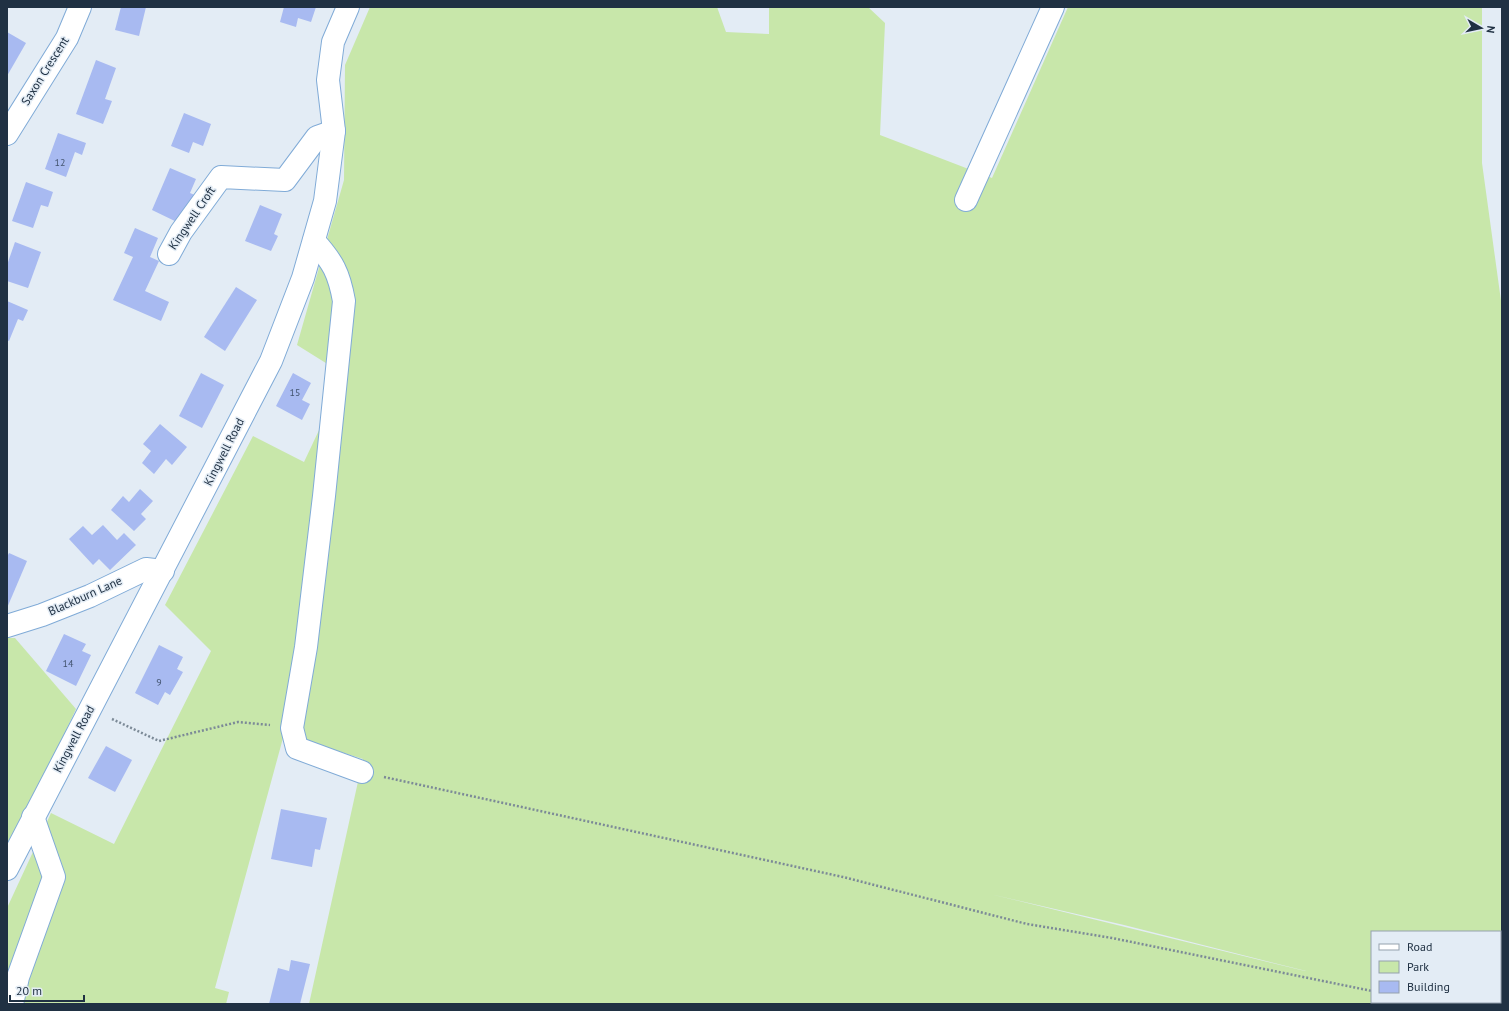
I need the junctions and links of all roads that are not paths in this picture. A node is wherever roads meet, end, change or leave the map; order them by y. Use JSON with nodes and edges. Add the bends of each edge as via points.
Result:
{"nodes":[{"id":1,"x":80,"y":7,"type":"edge"},
{"id":2,"x":348,"y":7,"type":"edge"},
{"id":3,"x":1053,"y":7,"type":"edge"},
{"id":4,"x":334,"y":131,"type":"junction"},
{"id":5,"x":7,"y":134,"type":"edge"},
{"id":6,"x":966,"y":200,"type":"dead end"},
{"id":7,"x":314,"y":241,"type":"junction"},
{"id":8,"x":169,"y":254,"type":"dead end"},
{"id":9,"x":163,"y":571,"type":"junction"},
{"id":10,"x":7,"y":626,"type":"edge"},
{"id":11,"x":362,"y":772,"type":"road end"},
{"id":12,"x":33,"y":817,"type":"junction"},
{"id":13,"x":7,"y":869,"type":"edge"},
{"id":14,"x":12,"y":1004,"type":"edge"}],
"edges":[{"from":1,"to":5,"type":"street","name":"Saxon Crescent","via":[[67,38]]},
{"from":2,"to":4,"type":"street","name":"Kingwell Road","via":[[333,42],[328,80]]},
{"from":3,"to":6,"type":"street"},
{"from":4,"to":7,"type":"street","name":"Kingwell Road","via":[[325,201]]},
{"from":4,"to":8,"type":"street","name":"Kingwell Croft","via":[[316,137],[285,180],[221,177],[181,232]]},
{"from":7,"to":9,"type":"street","name":"Kingwell Road","via":[[303,278],[271,361]]},
{"from":7,"to":11,"type":"street","via":[[328,256],[336,270],[344,301],[306,647],[292,728],[297,748]]},
{"from":9,"to":10,"type":"street","name":"Blackburn Lane","via":[[146,568],[90,596]]},
{"from":9,"to":12,"type":"street","name":"Kingwell Road"},
{"from":12,"to":13,"type":"street","name":"Kingwell Road"},
{"from":12,"to":14,"type":"street","via":[[54,877],[18,977]]}]}
